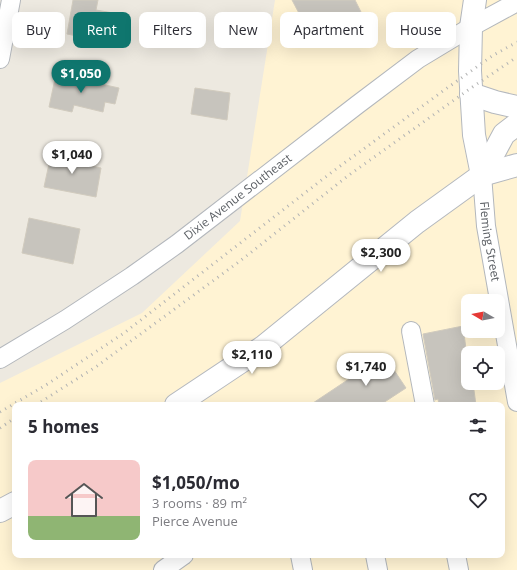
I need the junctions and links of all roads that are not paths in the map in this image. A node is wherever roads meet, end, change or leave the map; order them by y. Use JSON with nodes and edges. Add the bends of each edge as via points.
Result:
{"nodes":[{"id":1,"x":11,"y":0,"type":"edge"},
{"id":2,"x":476,"y":0,"type":"edge"},
{"id":3,"x":517,"y":2,"type":"edge"},
{"id":4,"x":471,"y":27,"type":"junction"},
{"id":5,"x":2,"y":34,"type":"edge"},
{"id":6,"x":0,"y":58,"type":"edge"},
{"id":7,"x":471,"y":94,"type":"junction"},
{"id":8,"x":517,"y":107,"type":"edge"},
{"id":9,"x":517,"y":124,"type":"edge"},
{"id":10,"x":517,"y":166,"type":"edge"},
{"id":11,"x":482,"y":175,"type":"junction"},
{"id":12,"x":411,"y":331,"type":"dead end"},
{"id":13,"x":0,"y":359,"type":"edge"},
{"id":14,"x":180,"y":402,"type":"edge"},
{"id":15,"x":423,"y":402,"type":"edge"},
{"id":16,"x":517,"y":402,"type":"edge"},
{"id":17,"x":12,"y":505,"type":"edge"},
{"id":18,"x":0,"y":511,"type":"edge"},
{"id":19,"x":180,"y":558,"type":"edge"},
{"id":20,"x":301,"y":558,"type":"edge"},
{"id":21,"x":376,"y":558,"type":"edge"},
{"id":22,"x":457,"y":558,"type":"edge"},
{"id":23,"x":163,"y":570,"type":"edge"},
{"id":24,"x":303,"y":570,"type":"edge"},
{"id":25,"x":378,"y":570,"type":"edge"},
{"id":26,"x":460,"y":570,"type":"edge"}],
"edges":[{"from":1,"to":5,"type":"street"},
{"from":2,"to":4,"type":"main road"},
{"from":3,"to":4,"type":"street","name":"Dixie Avenue Southeast"},
{"from":4,"to":7,"type":"main road"},
{"from":4,"to":13,"type":"street","name":"Dixie Avenue Southeast","via":[[418,59],[138,272]]},
{"from":5,"to":6,"type":"street"},
{"from":7,"to":8,"type":"main road"},
{"from":7,"to":11,"type":"main road","via":[[474,135]]},
{"from":9,"to":11,"type":"main road","via":[[504,134]]},
{"from":10,"to":11,"type":"main road"},
{"from":11,"to":14,"type":"main road","via":[[417,222],[263,347]]},
{"from":11,"to":16,"type":"street","name":"Fleming Street","via":[[486,226]]},
{"from":12,"to":15,"type":"street"},
{"from":17,"to":18,"type":"main road"},
{"from":19,"to":23,"type":"street"},
{"from":20,"to":24,"type":"street"},
{"from":21,"to":25,"type":"street"},
{"from":22,"to":26,"type":"street"}]}
